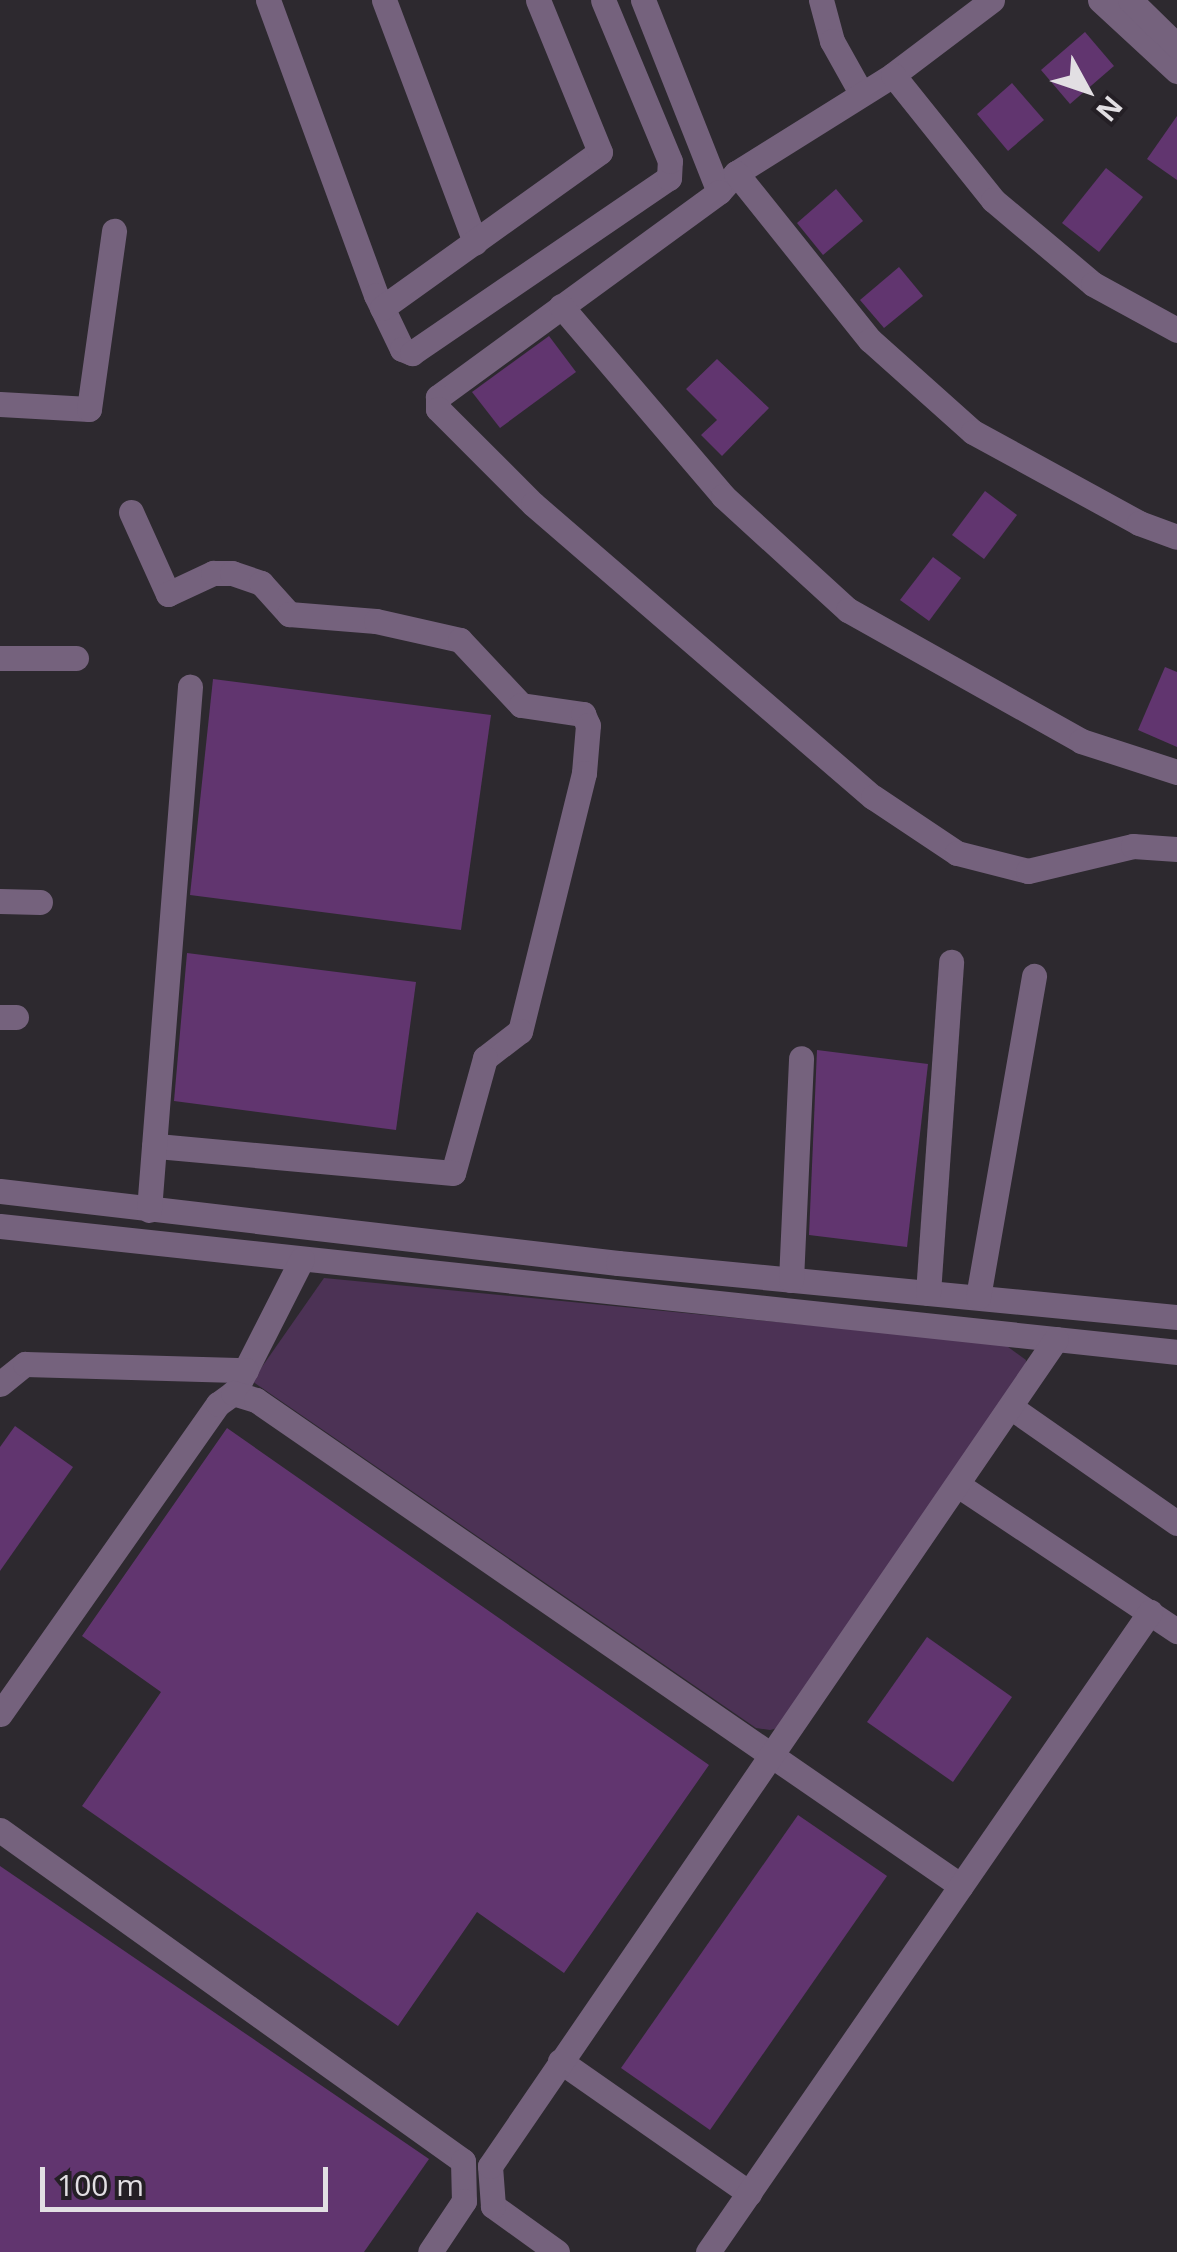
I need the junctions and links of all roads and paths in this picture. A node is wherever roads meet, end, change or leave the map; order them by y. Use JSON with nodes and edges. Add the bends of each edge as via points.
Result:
{"nodes":[{"id":1,"x":268,"y":0,"type":"edge"},
{"id":2,"x":384,"y":0,"type":"edge"},
{"id":3,"x":538,"y":0,"type":"edge"},
{"id":4,"x":603,"y":0,"type":"edge"},
{"id":5,"x":643,"y":0,"type":"edge"},
{"id":6,"x":821,"y":0,"type":"edge"},
{"id":7,"x":992,"y":0,"type":"edge"},
{"id":8,"x":1100,"y":0,"type":"edge"},
{"id":9,"x":1130,"y":0,"type":"edge"},
{"id":10,"x":1177,"y":46,"type":"edge"},
{"id":11,"x":1177,"y":71,"type":"edge"},
{"id":12,"x":893,"y":75,"type":"junction"},
{"id":13,"x":860,"y":90,"type":"junction"},
{"id":14,"x":728,"y":182,"type":"junction"},
{"id":15,"x":114,"y":231,"type":"dead end"},
{"id":16,"x":476,"y":242,"type":"junction"},
{"id":17,"x":562,"y":306,"type":"junction"},
{"id":18,"x":382,"y":308,"type":"junction"},
{"id":19,"x":1177,"y":330,"type":"edge"},
{"id":20,"x":0,"y":404,"type":"edge"},
{"id":21,"x":131,"y":512,"type":"dead end"},
{"id":22,"x":1177,"y":537,"type":"edge"},
{"id":23,"x":0,"y":658,"type":"edge"},
{"id":24,"x":76,"y":658,"type":"dead end"},
{"id":25,"x":190,"y":687,"type":"dead end"},
{"id":26,"x":1177,"y":772,"type":"edge"},
{"id":27,"x":1177,"y":848,"type":"edge"},
{"id":28,"x":0,"y":900,"type":"edge"},
{"id":29,"x":40,"y":902,"type":"dead end"},
{"id":30,"x":951,"y":962,"type":"dead end"},
{"id":31,"x":1034,"y":976,"type":"dead end"},
{"id":32,"x":801,"y":1058,"type":"dead end"},
{"id":33,"x":154,"y":1146,"type":"junction"},
{"id":34,"x":0,"y":1191,"type":"edge"},
{"id":35,"x":149,"y":1210,"type":"junction"},
{"id":36,"x":0,"y":1226,"type":"edge"},
{"id":37,"x":302,"y":1259,"type":"junction"},
{"id":38,"x":618,"y":1263,"type":"junction"},
{"id":39,"x":791,"y":1280,"type":"junction"},
{"id":40,"x":615,"y":1292,"type":"junction"},
{"id":41,"x":928,"y":1293,"type":"junction"},
{"id":42,"x":978,"y":1297,"type":"junction"},
{"id":43,"x":1177,"y":1317,"type":"edge"},
{"id":44,"x":1056,"y":1339,"type":"junction"},
{"id":45,"x":1177,"y":1352,"type":"edge"},
{"id":46,"x":246,"y":1370,"type":"junction"},
{"id":47,"x":0,"y":1384,"type":"edge"},
{"id":48,"x":233,"y":1393,"type":"junction"},
{"id":49,"x":1012,"y":1408,"type":"junction"},
{"id":50,"x":960,"y":1488,"type":"junction"},
{"id":51,"x":1177,"y":1523,"type":"edge"},
{"id":52,"x":1150,"y":1612,"type":"junction"},
{"id":53,"x":1177,"y":1631,"type":"edge"},
{"id":54,"x":0,"y":1714,"type":"edge"},
{"id":55,"x":774,"y":1752,"type":"junction"},
{"id":56,"x":0,"y":1830,"type":"edge"},
{"id":57,"x":961,"y":1886,"type":"junction"},
{"id":58,"x":560,"y":2061,"type":"junction"},
{"id":59,"x":749,"y":2193,"type":"junction"},
{"id":60,"x":430,"y":2252,"type":"edge"},
{"id":61,"x":557,"y":2252,"type":"edge"},
{"id":62,"x":708,"y":2252,"type":"edge"}],
"edges":[{"from":1,"to":18,"type":"street"},
{"from":2,"to":16,"type":"street"},
{"from":3,"to":16,"type":"street","via":[[600,152]]},
{"from":4,"to":18,"type":"street","via":[[670,161],[669,178],[423,350],[402,349]]},
{"from":5,"to":14,"type":"street"},
{"from":6,"to":13,"type":"street","via":[[832,41]]},
{"from":7,"to":12,"type":"street"},
{"from":8,"to":11,"type":"street"},
{"from":9,"to":10,"type":"street"},
{"from":12,"to":13,"type":"street"},
{"from":12,"to":19,"type":"street","via":[[993,200],[1092,284]]},
{"from":13,"to":14,"type":"street"},
{"from":14,"to":17,"type":"street"},
{"from":14,"to":22,"type":"street","via":[[870,340],[973,432],[1138,523]]},
{"from":15,"to":20,"type":"street","via":[[89,409]]},
{"from":16,"to":18,"type":"street"},
{"from":17,"to":26,"type":"street","via":[[722,496],[848,610],[1081,741]]},
{"from":17,"to":27,"type":"street","via":[[436,402],[533,504],[873,797],[957,853],[1028,871],[1133,846]]},
{"from":21,"to":33,"type":"street","via":[[168,594],[213,573],[232,573],[261,583],[289,614],[376,621],[460,640],[521,705],[583,714],[588,724],[584,773],[520,1032],[485,1058],[453,1173]]},
{"from":23,"to":24,"type":"street"},
{"from":25,"to":33,"type":"street"},
{"from":28,"to":29,"type":"street"},
{"from":30,"to":41,"type":"street"},
{"from":31,"to":42,"type":"street"},
{"from":32,"to":39,"type":"street"},
{"from":33,"to":35,"type":"street"},
{"from":34,"to":35,"type":"street"},
{"from":35,"to":38,"type":"street"},
{"from":36,"to":37,"type":"street"},
{"from":37,"to":40,"type":"street"},
{"from":37,"to":46,"type":"street"},
{"from":38,"to":39,"type":"street"},
{"from":38,"to":40,"type":"street"},
{"from":39,"to":41,"type":"street","via":[[868,1276]]},
{"from":40,"to":44,"type":"street"},
{"from":41,"to":42,"type":"street"},
{"from":42,"to":43,"type":"street"},
{"from":44,"to":45,"type":"street"},
{"from":44,"to":49,"type":"street"},
{"from":46,"to":47,"type":"street","via":[[25,1364]]},
{"from":46,"to":48,"type":"street"},
{"from":48,"to":54,"type":"street","via":[[218,1404]]},
{"from":48,"to":55,"type":"street","via":[[256,1400]]},
{"from":49,"to":50,"type":"street"},
{"from":49,"to":51,"type":"street"},
{"from":50,"to":52,"type":"street"},
{"from":50,"to":55,"type":"street"},
{"from":52,"to":53,"type":"street"},
{"from":52,"to":57,"type":"street"},
{"from":55,"to":57,"type":"street"},
{"from":55,"to":58,"type":"street"},
{"from":56,"to":60,"type":"street","via":[[464,2161],[464,2201]]},
{"from":57,"to":59,"type":"street"},
{"from":58,"to":59,"type":"street"},
{"from":58,"to":61,"type":"street","via":[[504,2143],[488,2180],[493,2206]]},
{"from":59,"to":62,"type":"street"}]}
